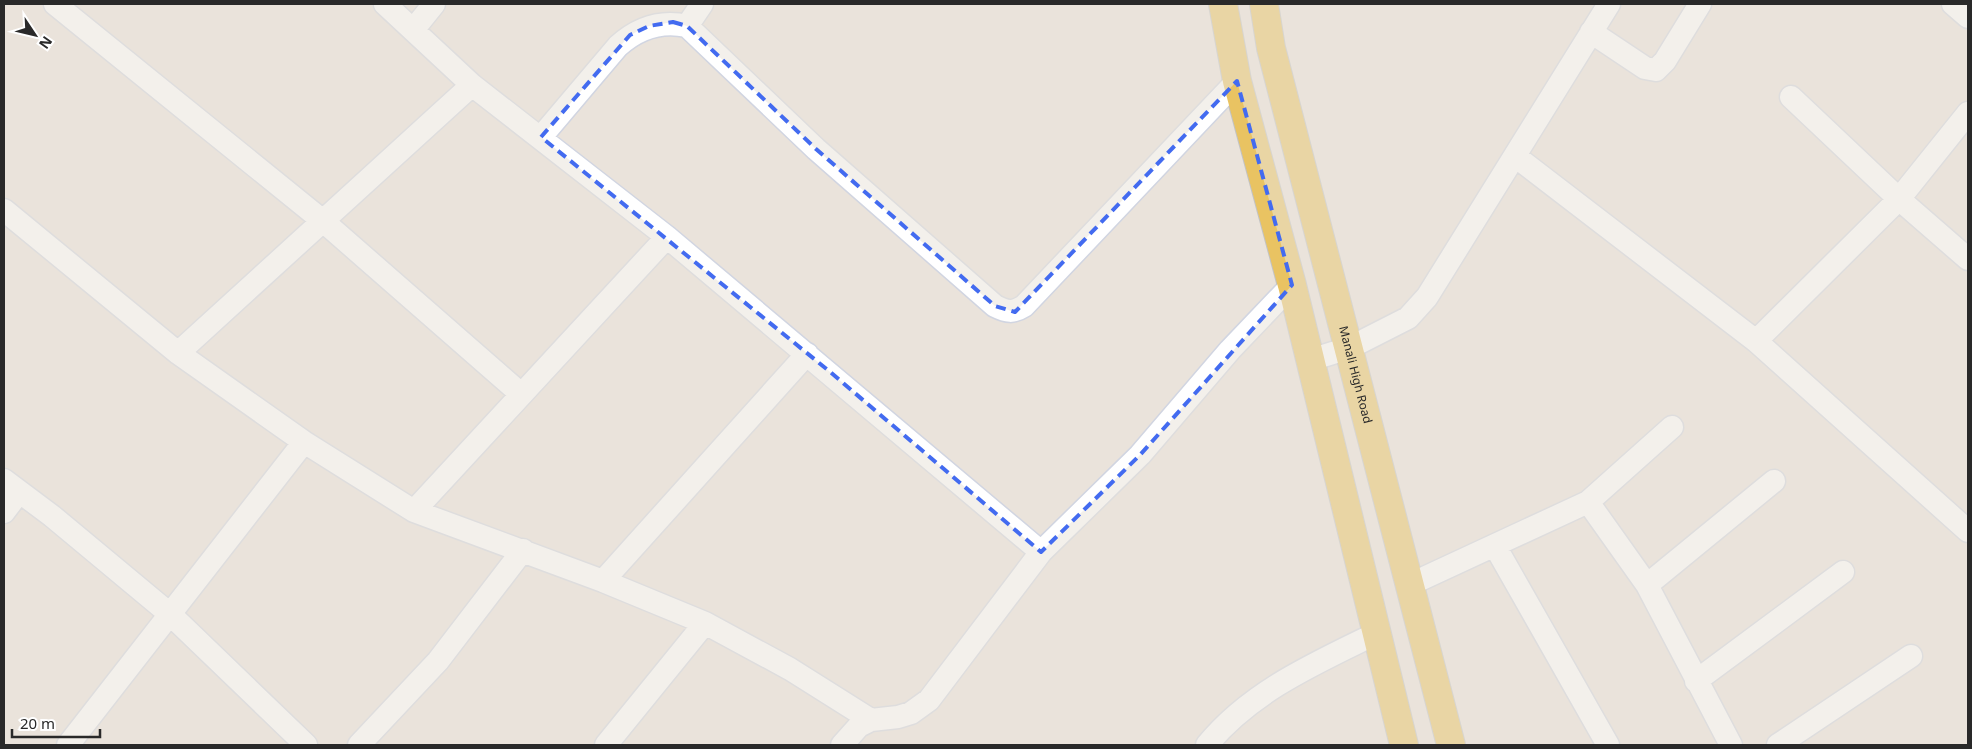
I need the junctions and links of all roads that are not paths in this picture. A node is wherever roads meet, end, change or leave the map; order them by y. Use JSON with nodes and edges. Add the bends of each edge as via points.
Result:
{"nodes":[{"id":1,"x":55,"y":4,"type":"edge"},
{"id":2,"x":385,"y":4,"type":"edge"},
{"id":3,"x":434,"y":4,"type":"edge"},
{"id":4,"x":702,"y":4,"type":"edge"},
{"id":5,"x":1223,"y":4,"type":"edge"},
{"id":6,"x":1264,"y":4,"type":"edge"},
{"id":7,"x":1609,"y":4,"type":"edge"},
{"id":8,"x":1700,"y":4,"type":"edge"},
{"id":9,"x":1953,"y":4,"type":"edge"},
{"id":10,"x":1968,"y":17,"type":"edge"},
{"id":11,"x":687,"y":26,"type":"junction"},
{"id":12,"x":413,"y":30,"type":"junction"},
{"id":13,"x":1591,"y":32,"type":"junction"},
{"id":14,"x":1237,"y":81,"type":"junction"},
{"id":15,"x":472,"y":85,"type":"junction"},
{"id":16,"x":1791,"y":97,"type":"dead end"},
{"id":17,"x":1968,"y":113,"type":"edge"},
{"id":18,"x":541,"y":137,"type":"junction"},
{"id":19,"x":1515,"y":156,"type":"junction"},
{"id":20,"x":1899,"y":199,"type":"junction"},
{"id":21,"x":4,"y":210,"type":"edge"},
{"id":22,"x":323,"y":221,"type":"junction"},
{"id":23,"x":667,"y":237,"type":"junction"},
{"id":24,"x":1968,"y":258,"type":"edge"},
{"id":25,"x":1292,"y":285,"type":"junction"},
{"id":26,"x":1756,"y":341,"type":"junction"},
{"id":27,"x":1349,"y":348,"type":"junction"},
{"id":28,"x":178,"y":353,"type":"junction"},
{"id":29,"x":807,"y":354,"type":"junction"},
{"id":30,"x":1310,"y":360,"type":"junction"},
{"id":31,"x":520,"y":394,"type":"junction"},
{"id":32,"x":1672,"y":427,"type":"dead end"},
{"id":33,"x":304,"y":442,"type":"junction"},
{"id":34,"x":1774,"y":482,"type":"dead end"},
{"id":35,"x":11,"y":486,"type":"edge"},
{"id":36,"x":1588,"y":502,"type":"junction"},
{"id":37,"x":414,"y":511,"type":"junction"},
{"id":38,"x":4,"y":512,"type":"edge"},
{"id":39,"x":1968,"y":532,"type":"edge"},
{"id":40,"x":1494,"y":546,"type":"junction"},
{"id":41,"x":522,"y":550,"type":"junction"},
{"id":42,"x":1041,"y":552,"type":"junction"},
{"id":43,"x":1843,"y":572,"type":"dead end"},
{"id":44,"x":603,"y":581,"type":"junction"},
{"id":45,"x":1410,"y":584,"type":"junction"},
{"id":46,"x":1647,"y":585,"type":"junction"},
{"id":47,"x":171,"y":615,"type":"junction"},
{"id":48,"x":706,"y":623,"type":"junction"},
{"id":49,"x":1377,"y":633,"type":"junction"},
{"id":50,"x":1911,"y":656,"type":"dead end"},
{"id":51,"x":1696,"y":681,"type":"junction"},
{"id":52,"x":871,"y":720,"type":"junction"},
{"id":53,"x":68,"y":745,"type":"edge"},
{"id":54,"x":306,"y":745,"type":"edge"},
{"id":55,"x":359,"y":745,"type":"edge"},
{"id":56,"x":606,"y":745,"type":"edge"},
{"id":57,"x":842,"y":745,"type":"edge"},
{"id":58,"x":1207,"y":745,"type":"edge"},
{"id":59,"x":1404,"y":745,"type":"edge"},
{"id":60,"x":1451,"y":745,"type":"edge"},
{"id":61,"x":1608,"y":745,"type":"edge"},
{"id":62,"x":1732,"y":745,"type":"edge"},
{"id":63,"x":1778,"y":745,"type":"edge"}],
"edges":[{"from":1,"to":22,"type":"street"},
{"from":2,"to":12,"type":"street"},
{"from":3,"to":12,"type":"street"},
{"from":4,"to":11,"type":"street"},
{"from":5,"to":14,"type":"main road"},
{"from":6,"to":27,"type":"main road","name":"Manali High Road","via":[[1271,48]]},
{"from":7,"to":13,"type":"street"},
{"from":8,"to":13,"type":"street","via":[[1656,70],[1645,68]]},
{"from":9,"to":10,"type":"street"},
{"from":11,"to":14,"type":"street","via":[[816,149],[995,306],[1006,312],[1015,312],[1024,306]]},
{"from":11,"to":18,"type":"street","via":[[673,22],[649,26],[630,35]]},
{"from":12,"to":15,"type":"street"},
{"from":13,"to":19,"type":"street"},
{"from":14,"to":25,"type":"main road"},
{"from":15,"to":18,"type":"street"},
{"from":15,"to":22,"type":"street"},
{"from":16,"to":20,"type":"street"},
{"from":17,"to":20,"type":"street"},
{"from":18,"to":23,"type":"street"},
{"from":19,"to":26,"type":"street"},
{"from":19,"to":27,"type":"street","via":[[1427,297],[1408,318]]},
{"from":20,"to":24,"type":"street"},
{"from":20,"to":26,"type":"street"},
{"from":21,"to":28,"type":"street"},
{"from":22,"to":28,"type":"street"},
{"from":22,"to":31,"type":"street"},
{"from":23,"to":29,"type":"street"},
{"from":23,"to":31,"type":"street"},
{"from":25,"to":30,"type":"main road"},
{"from":25,"to":42,"type":"street","via":[[1230,350],[1140,455]]},
{"from":26,"to":39,"type":"street"},
{"from":27,"to":30,"type":"street"},
{"from":27,"to":45,"type":"main road","name":"Manali High Road"},
{"from":28,"to":33,"type":"street"},
{"from":29,"to":42,"type":"street"},
{"from":29,"to":44,"type":"street"},
{"from":30,"to":49,"type":"main road"},
{"from":31,"to":37,"type":"street"},
{"from":32,"to":36,"type":"street"},
{"from":33,"to":37,"type":"street"},
{"from":33,"to":47,"type":"street"},
{"from":34,"to":46,"type":"street"},
{"from":35,"to":38,"type":"street"},
{"from":35,"to":47,"type":"street"},
{"from":36,"to":40,"type":"street"},
{"from":36,"to":46,"type":"street"},
{"from":37,"to":41,"type":"street"},
{"from":40,"to":45,"type":"street"},
{"from":40,"to":61,"type":"street"},
{"from":41,"to":44,"type":"street"},
{"from":41,"to":55,"type":"street","via":[[438,661]]},
{"from":42,"to":52,"type":"street","via":[[929,700],[898,718]]},
{"from":43,"to":51,"type":"street"},
{"from":44,"to":48,"type":"street"},
{"from":45,"to":60,"type":"main road","name":"Manali High Road"},
{"from":46,"to":51,"type":"street"},
{"from":47,"to":53,"type":"street"},
{"from":47,"to":54,"type":"street"},
{"from":48,"to":52,"type":"street","via":[[790,669]]},
{"from":48,"to":56,"type":"street"},
{"from":49,"to":58,"type":"street","via":[[1302,670],[1253,700]]},
{"from":49,"to":59,"type":"main road"},
{"from":50,"to":63,"type":"street"},
{"from":51,"to":62,"type":"street"},
{"from":52,"to":57,"type":"street","via":[[859,726]]}]}
